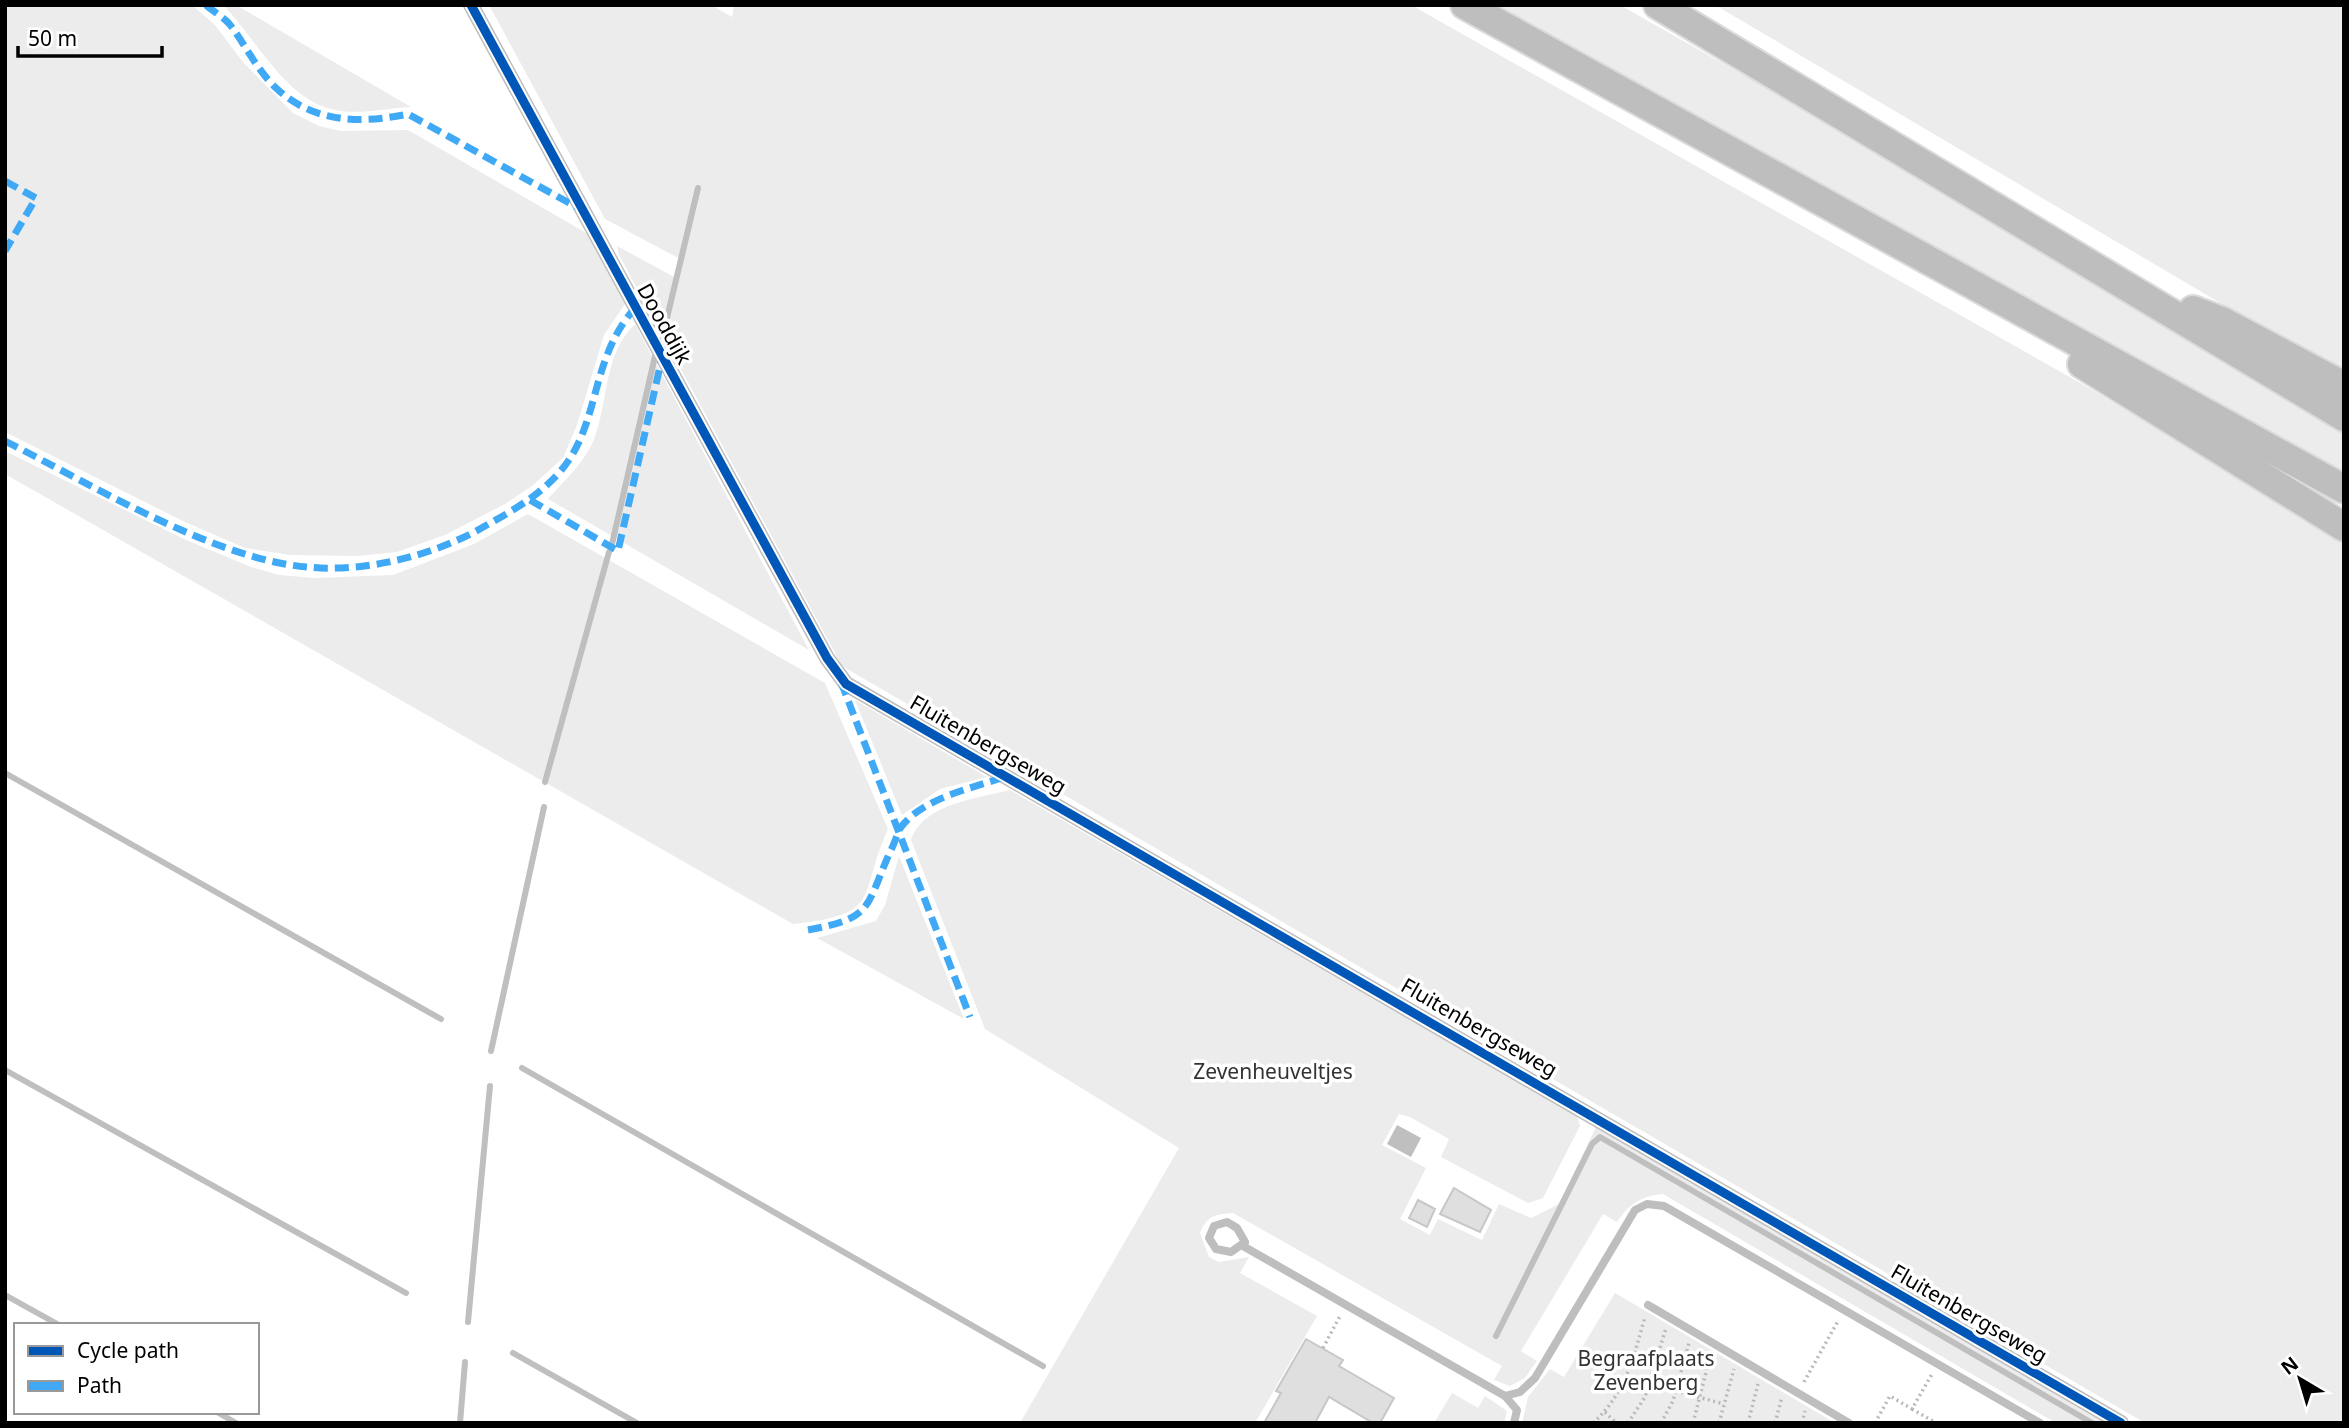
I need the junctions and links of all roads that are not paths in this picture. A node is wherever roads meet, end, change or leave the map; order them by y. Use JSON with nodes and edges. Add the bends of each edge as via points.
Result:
{"nodes":[{"id":1,"x":471,"y":5,"type":"edge"},
{"id":2,"x":1465,"y":5,"type":"edge"},
{"id":3,"x":1658,"y":5,"type":"edge"},
{"id":4,"x":2134,"y":290,"type":"junction"},
{"id":5,"x":2012,"y":307,"type":"junction"},
{"id":6,"x":2344,"y":386,"type":"edge"},
{"id":7,"x":2344,"y":417,"type":"edge"},
{"id":8,"x":2344,"y":489,"type":"edge"},
{"id":9,"x":2344,"y":527,"type":"edge"},
{"id":10,"x":827,"y":658,"type":"joint"},
{"id":11,"x":1243,"y":1246,"type":"junction"},
{"id":12,"x":1648,"y":1305,"type":"road end"},
{"id":13,"x":1505,"y":1396,"type":"junction"},
{"id":14,"x":1514,"y":1423,"type":"edge"},
{"id":15,"x":1850,"y":1423,"type":"edge"},
{"id":16,"x":2040,"y":1423,"type":"edge"},
{"id":17,"x":2121,"y":1423,"type":"edge"}],
"edges":[{"from":1,"to":10,"type":"street","name":"Dooddijk"},
{"from":2,"to":5,"type":"highway"},
{"from":3,"to":4,"type":"highway"},
{"from":4,"to":6,"type":"highway","via":[[2222,321]]},
{"from":4,"to":7,"type":"highway"},
{"from":5,"to":8,"type":"highway"},
{"from":5,"to":9,"type":"highway","via":[[2090,371]]},
{"from":10,"to":17,"type":"street","name":"Fluitenbergseweg","via":[[851,688]]},
{"from":11,"to":11,"type":"lane","via":[[1244,1237],[1231,1223],[1219,1223],[1209,1232],[1213,1246],[1220,1251]]},
{"from":11,"to":13,"type":"lane"},
{"from":12,"to":15,"type":"lane"},
{"from":13,"to":14,"type":"lane","via":[[1517,1410]]},
{"from":13,"to":16,"type":"lane","via":[[1520,1392],[1535,1378],[1624,1226],[1635,1210],[1647,1204],[1664,1206]]}]}
